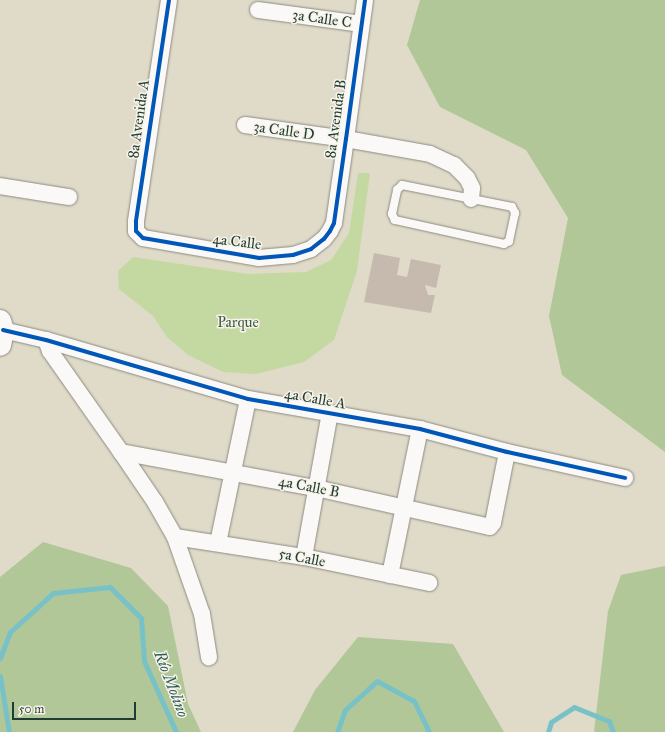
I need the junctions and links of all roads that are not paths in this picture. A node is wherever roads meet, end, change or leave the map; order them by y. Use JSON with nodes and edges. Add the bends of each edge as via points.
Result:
{"nodes":[{"id":1,"x":168,"y":0,"type":"edge"},
{"id":2,"x":365,"y":0,"type":"edge"},
{"id":3,"x":258,"y":10,"type":"dead end"},
{"id":4,"x":361,"y":24,"type":"junction"},
{"id":5,"x":245,"y":125,"type":"dead end"},
{"id":6,"x":346,"y":139,"type":"junction"},
{"id":7,"x":0,"y":186,"type":"edge"},
{"id":8,"x":69,"y":197,"type":"dead end"},
{"id":9,"x":471,"y":199,"type":"junction"},
{"id":10,"x":143,"y":238,"type":"joint"},
{"id":11,"x":324,"y":239,"type":"joint"},
{"id":12,"x":1,"y":332,"type":"edge"},
{"id":13,"x":46,"y":340,"type":"junction"},
{"id":14,"x":248,"y":399,"type":"junction"},
{"id":15,"x":330,"y":414,"type":"junction"},
{"id":16,"x":420,"y":429,"type":"junction"},
{"id":17,"x":121,"y":452,"type":"junction"},
{"id":18,"x":507,"y":452,"type":"junction"},
{"id":19,"x":231,"y":473,"type":"junction"},
{"id":20,"x":625,"y":478,"type":"dead end"},
{"id":21,"x":316,"y":488,"type":"junction"},
{"id":22,"x":403,"y":506,"type":"junction"},
{"id":23,"x":175,"y":537,"type":"junction"},
{"id":24,"x":218,"y":543,"type":"junction"},
{"id":25,"x":304,"y":557,"type":"junction"},
{"id":26,"x":390,"y":575,"type":"junction"},
{"id":27,"x":429,"y":582,"type":"dead end"},
{"id":28,"x":209,"y":657,"type":"dead end"}],
"edges":[{"from":1,"to":10,"type":"street","name":"8a Avenida A","via":[[136,222],[137,233]]},
{"from":2,"to":4,"type":"street","name":"8a Avenida B"},
{"from":3,"to":4,"type":"street","name":"3a Calle C"},
{"from":4,"to":6,"type":"street","name":"8a Avenida B"},
{"from":5,"to":6,"type":"street","name":"3a Calle D"},
{"from":6,"to":9,"type":"street","name":"3a Calle D","via":[[430,154],[442,159],[467,178],[472,188]]},
{"from":6,"to":11,"type":"street","name":"8a Avenida B","via":[[334,223]]},
{"from":7,"to":8,"type":"street"},
{"from":9,"to":9,"type":"lane","via":[[402,185],[397,190],[392,216],[398,221],[508,243],[516,213],[514,209]]},
{"from":10,"to":11,"type":"street","name":"4a Calle","via":[[259,258],[293,255],[311,249]]},
{"from":12,"to":13,"type":"street","name":"4a Calle A"},
{"from":13,"to":14,"type":"street","name":"4a Calle A"},
{"from":13,"to":17,"type":"street","via":[[50,351]]},
{"from":14,"to":15,"type":"street","name":"4a Calle A"},
{"from":14,"to":19,"type":"street"},
{"from":15,"to":16,"type":"street","name":"4a Calle A"},
{"from":15,"to":21,"type":"street"},
{"from":16,"to":18,"type":"street","name":"4a Calle A"},
{"from":16,"to":22,"type":"street"},
{"from":17,"to":19,"type":"street","name":"4a Calle B"},
{"from":17,"to":23,"type":"street"},
{"from":18,"to":20,"type":"street","name":"4a Calle A"},
{"from":18,"to":22,"type":"street","name":"4a Calle B","via":[[493,523],[490,526]]},
{"from":19,"to":21,"type":"street","name":"4a Calle B"},
{"from":19,"to":24,"type":"street"},
{"from":21,"to":22,"type":"street","name":"4a Calle B"},
{"from":21,"to":25,"type":"street"},
{"from":22,"to":26,"type":"street"},
{"from":23,"to":24,"type":"street","name":"5a Calle"},
{"from":23,"to":28,"type":"street","via":[[202,614]]},
{"from":24,"to":25,"type":"street","name":"5a Calle"},
{"from":25,"to":26,"type":"street","name":"5a Calle"},
{"from":26,"to":27,"type":"street","name":"5a Calle"}]}
